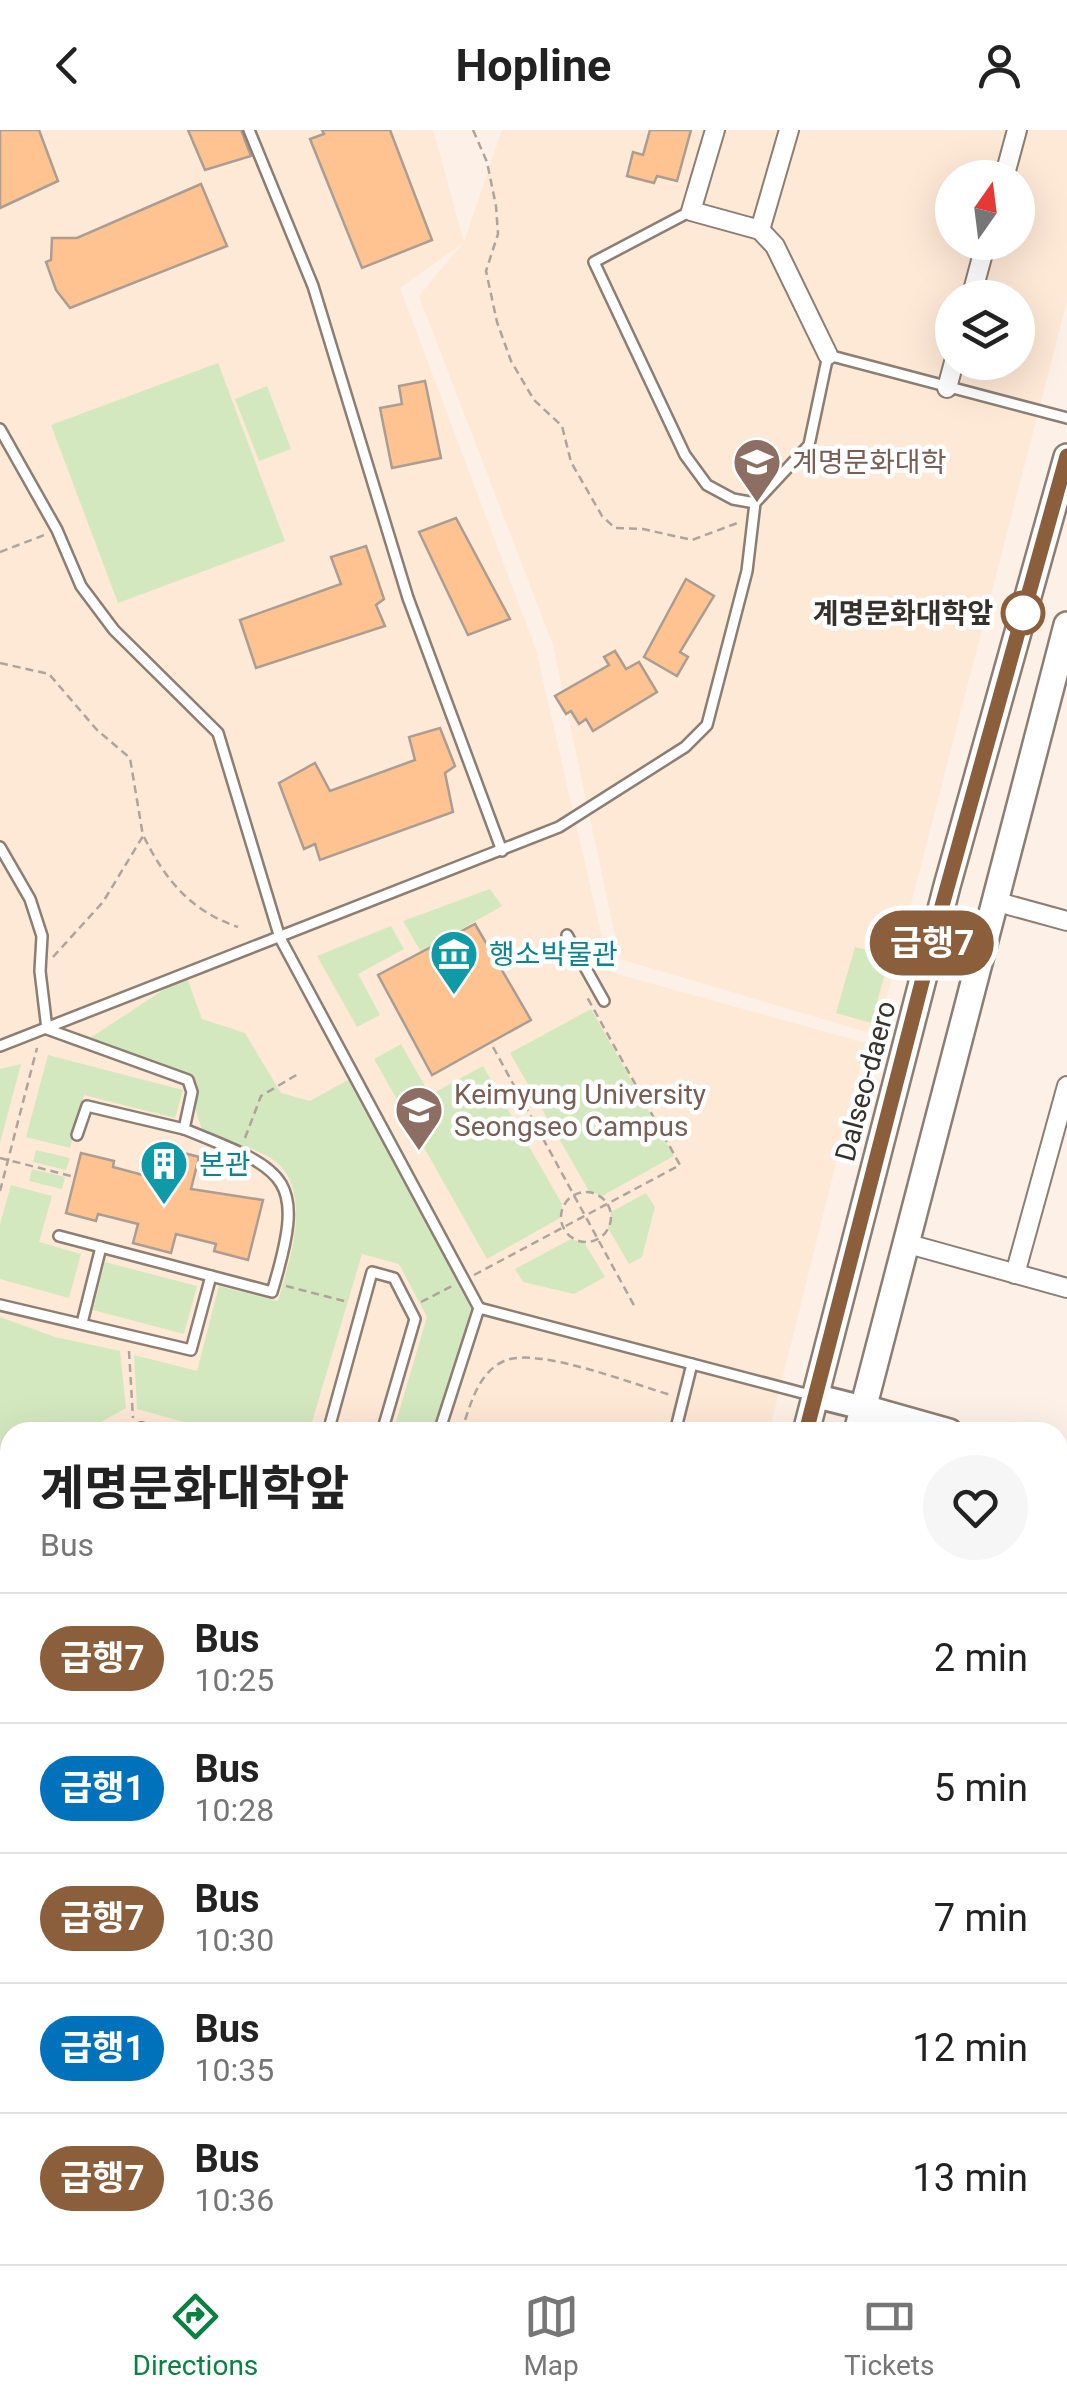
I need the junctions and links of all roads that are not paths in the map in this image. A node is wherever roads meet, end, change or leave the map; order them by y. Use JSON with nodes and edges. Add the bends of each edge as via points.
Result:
{"nodes":[{"id":1,"x":249,"y":130,"type":"edge"},
{"id":2,"x":715,"y":130,"type":"edge"},
{"id":3,"x":789,"y":130,"type":"edge"},
{"id":4,"x":1017,"y":130,"type":"edge"},
{"id":5,"x":1009,"y":160,"type":"edge"},
{"id":6,"x":691,"y":211,"type":"junction"},
{"id":7,"x":760,"y":230,"type":"junction"},
{"id":8,"x":828,"y":355,"type":"junction"},
{"id":9,"x":949,"y":380,"type":"edge"},
{"id":10,"x":947,"y":388,"type":"junction"},
{"id":11,"x":1067,"y":418,"type":"edge"},
{"id":12,"x":0,"y":429,"type":"edge"},
{"id":13,"x":1067,"y":457,"type":"edge"},
{"id":14,"x":754,"y":507,"type":"junction"},
{"id":15,"x":1067,"y":625,"type":"edge"},
{"id":16,"x":0,"y":847,"type":"edge"},
{"id":17,"x":502,"y":851,"type":"junction"},
{"id":18,"x":994,"y":901,"type":"junction"},
{"id":19,"x":1067,"y":921,"type":"edge"},
{"id":20,"x":567,"y":935,"type":"dead end"},
{"id":21,"x":280,"y":938,"type":"junction"},
{"id":22,"x":604,"y":1001,"type":"dead end"},
{"id":23,"x":47,"y":1030,"type":"junction"},
{"id":24,"x":0,"y":1046,"type":"edge"},
{"id":25,"x":1067,"y":1086,"type":"edge"},
{"id":26,"x":184,"y":1129,"type":"junction"},
{"id":27,"x":76,"y":1135,"type":"dead end"},
{"id":28,"x":59,"y":1236,"type":"dead end"},
{"id":29,"x":905,"y":1243,"type":"junction"},
{"id":30,"x":101,"y":1247,"type":"junction"},
{"id":31,"x":1015,"y":1274,"type":"junction"},
{"id":32,"x":210,"y":1276,"type":"junction"},
{"id":33,"x":1067,"y":1288,"type":"edge"},
{"id":34,"x":0,"y":1305,"type":"edge"},
{"id":35,"x":479,"y":1308,"type":"junction"},
{"id":36,"x":82,"y":1323,"type":"junction"},
{"id":37,"x":692,"y":1364,"type":"junction"},
{"id":38,"x":816,"y":1396,"type":"junction"},
{"id":39,"x":861,"y":1420,"type":"edge"},
{"id":40,"x":331,"y":1422,"type":"edge"},
{"id":41,"x":385,"y":1422,"type":"edge"},
{"id":42,"x":442,"y":1422,"type":"edge"},
{"id":43,"x":677,"y":1422,"type":"edge"},
{"id":44,"x":809,"y":1422,"type":"edge"}],
"edges":[{"from":1,"to":17,"type":"lane","via":[[313,286],[408,598]]},
{"from":2,"to":6,"type":"street"},
{"from":3,"to":7,"type":"street"},
{"from":4,"to":5,"type":"street"},
{"from":6,"to":7,"type":"street"},
{"from":6,"to":14,"type":"lane","via":[[594,262],[685,456],[706,485]]},
{"from":7,"to":8,"type":"street","via":[[775,246]]},
{"from":8,"to":10,"type":"lane"},
{"from":8,"to":14,"type":"lane","via":[[810,445]]},
{"from":9,"to":10,"type":"street"},
{"from":10,"to":11,"type":"lane"},
{"from":12,"to":21,"type":"lane","via":[[81,586],[114,630],[218,733]]},
{"from":13,"to":38,"type":"main road","name":"Dalseo-daero"},
{"from":14,"to":17,"type":"lane","via":[[747,570],[706,725],[685,747],[559,826]]},
{"from":15,"to":18,"type":"main road"},
{"from":16,"to":23,"type":"lane","via":[[42,936]]},
{"from":17,"to":21,"type":"lane"},
{"from":18,"to":19,"type":"street"},
{"from":18,"to":29,"type":"main road"},
{"from":20,"to":22,"type":"lane"},
{"from":21,"to":23,"type":"lane"},
{"from":21,"to":35,"type":"lane"},
{"from":23,"to":24,"type":"lane"},
{"from":23,"to":26,"type":"lane","via":[[188,1080]]},
{"from":25,"to":31,"type":"street"},
{"from":26,"to":27,"type":"lane","via":[[86,1106]]},
{"from":26,"to":32,"type":"lane","via":[[264,1162],[285,1186],[289,1236],[272,1292]]},
{"from":28,"to":30,"type":"lane"},
{"from":29,"to":31,"type":"street"},
{"from":29,"to":39,"type":"main road"},
{"from":30,"to":32,"type":"lane"},
{"from":30,"to":36,"type":"lane"},
{"from":31,"to":33,"type":"street"},
{"from":32,"to":36,"type":"lane","via":[[191,1350]]},
{"from":34,"to":36,"type":"lane"},
{"from":35,"to":37,"type":"lane"},
{"from":35,"to":42,"type":"lane"},
{"from":37,"to":38,"type":"lane"},
{"from":37,"to":43,"type":"lane"},
{"from":38,"to":39,"type":"street"},
{"from":38,"to":44,"type":"main road","name":"Dalseo-daero"},
{"from":40,"to":41,"type":"lane","via":[[372,1272],[394,1278],[414,1319]]}]}
